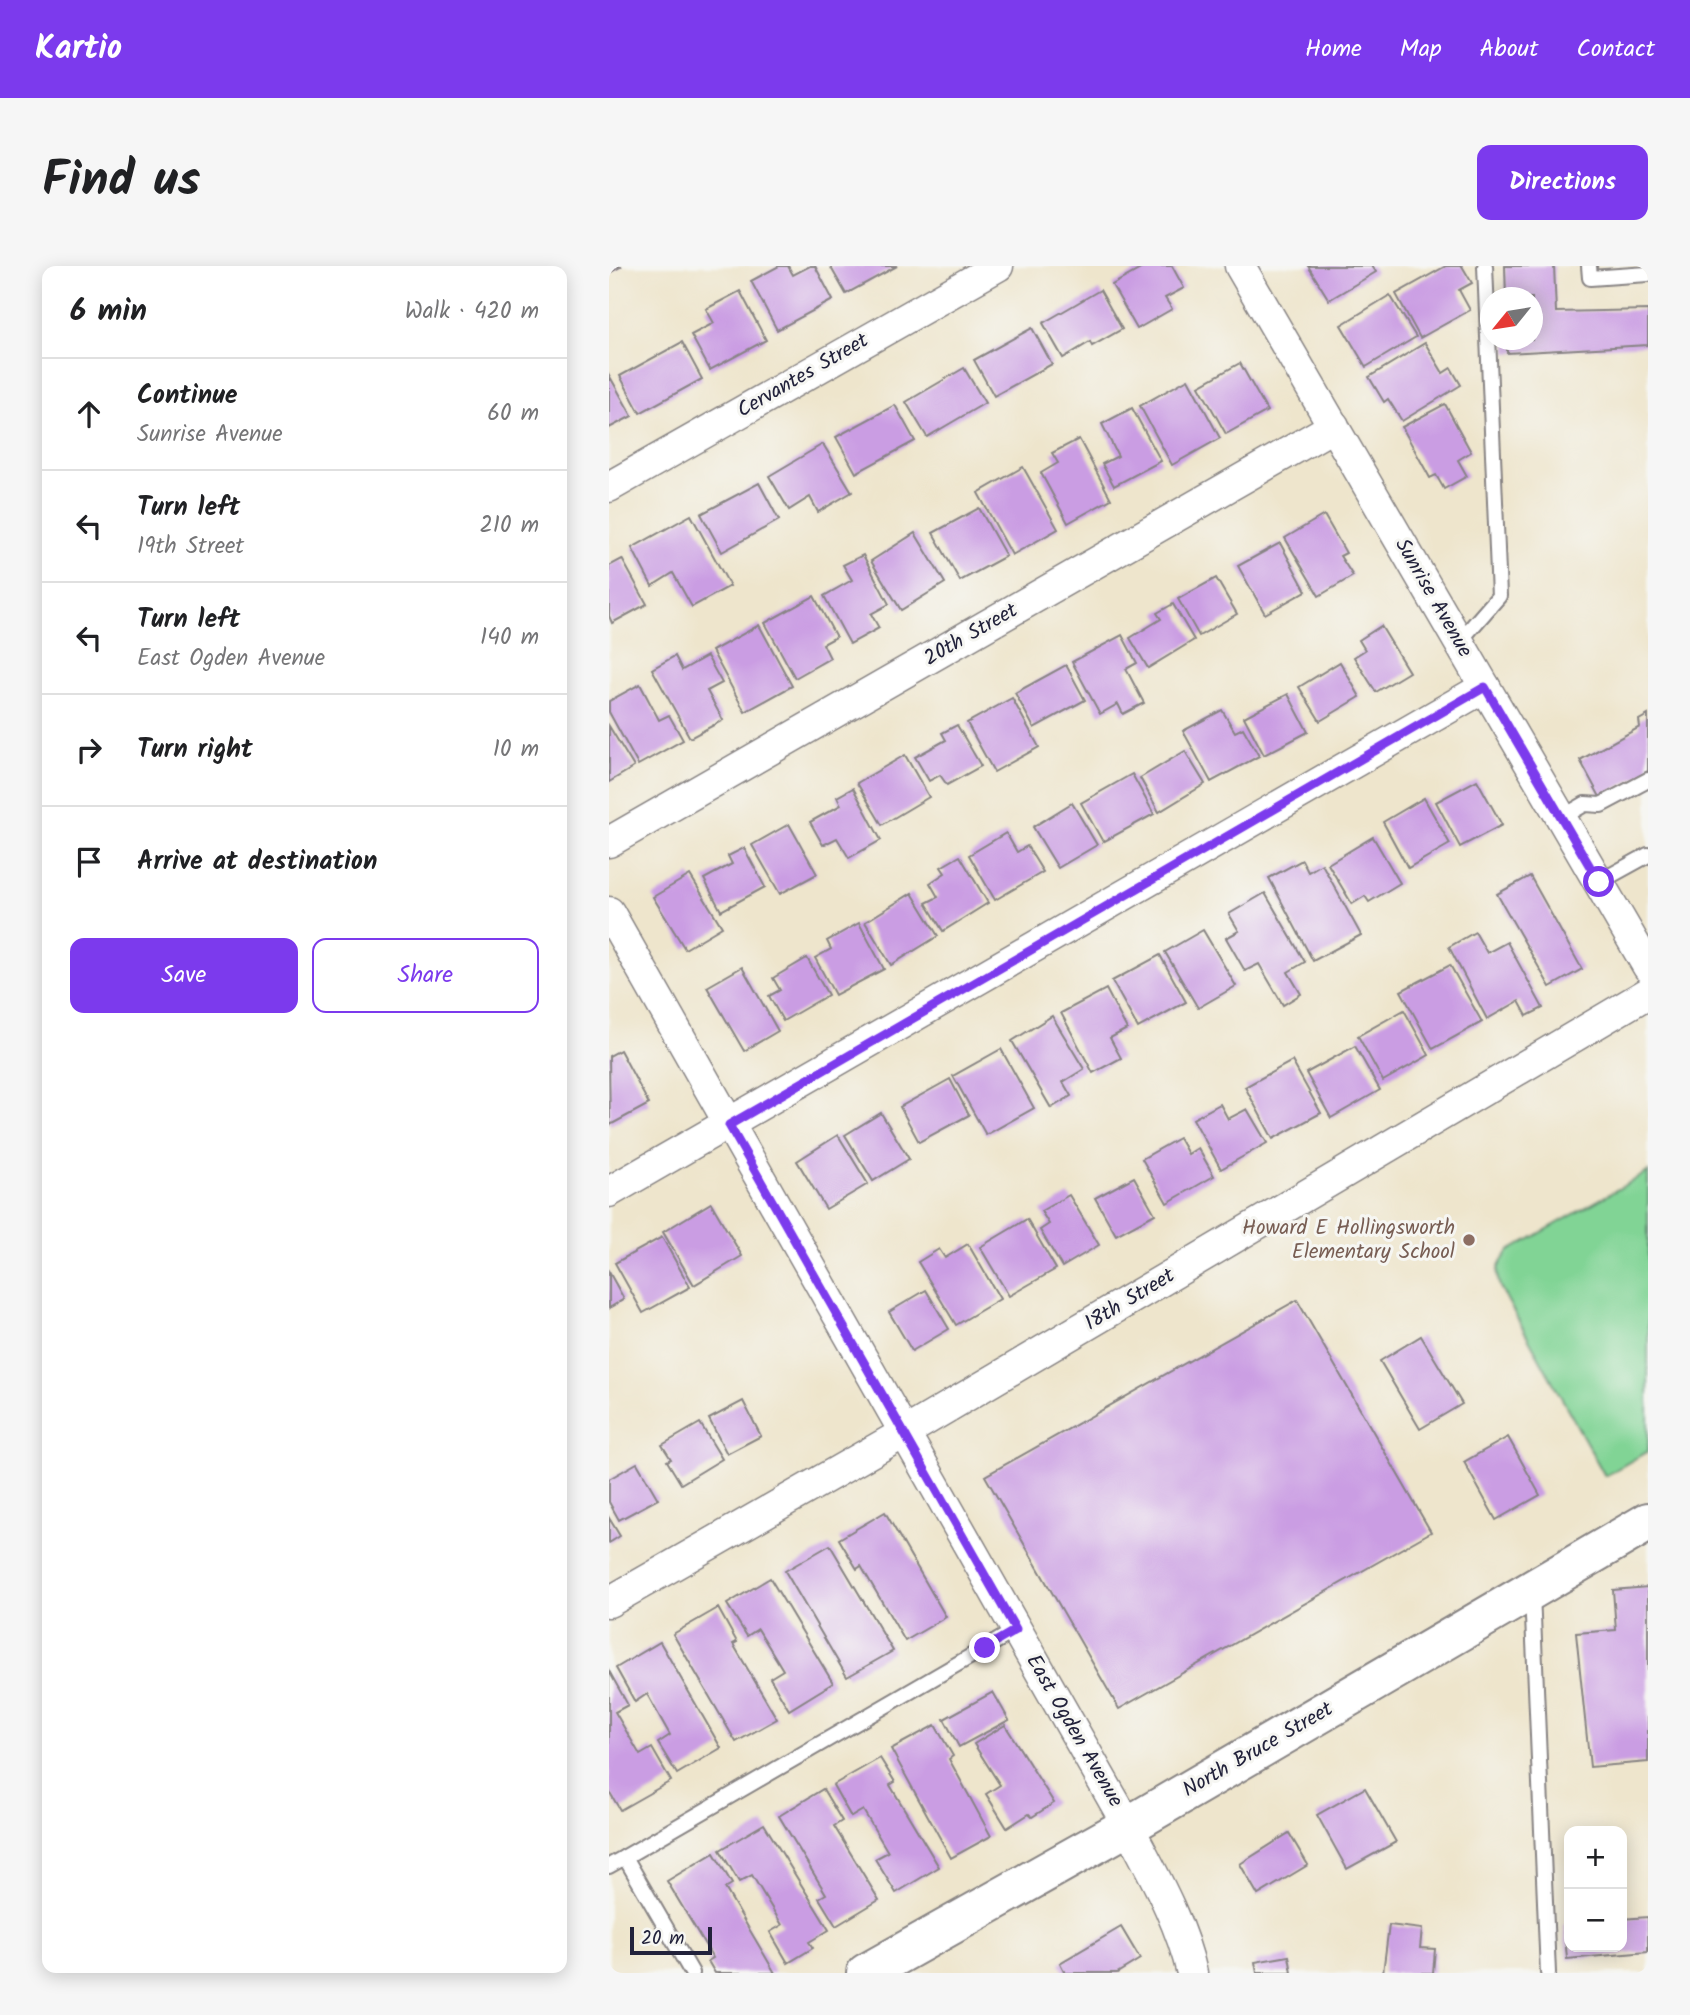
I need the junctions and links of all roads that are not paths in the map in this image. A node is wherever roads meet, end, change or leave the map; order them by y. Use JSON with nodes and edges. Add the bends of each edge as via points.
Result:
{"nodes":[{"id":1,"x":998,"y":266,"type":"edge"},
{"id":2,"x":1240,"y":266,"type":"edge"},
{"id":3,"x":1485,"y":266,"type":"edge"},
{"id":4,"x":1589,"y":266,"type":"edge"},
{"id":5,"x":1648,"y":274,"type":"edge"},
{"id":6,"x":1333,"y":426,"type":"junction"},
{"id":7,"x":609,"y":487,"type":"edge"},
{"id":8,"x":1459,"y":642,"type":"junction"},
{"id":9,"x":1485,"y":687,"type":"junction"},
{"id":10,"x":1648,"y":780,"type":"edge"},
{"id":11,"x":1561,"y":818,"type":"junction"},
{"id":12,"x":609,"y":842,"type":"edge"},
{"id":13,"x":1648,"y":855,"type":"edge"},
{"id":14,"x":1599,"y":882,"type":"junction"},
{"id":15,"x":609,"y":912,"type":"edge"},
{"id":16,"x":1648,"y":967,"type":"edge"},
{"id":17,"x":1648,"y":993,"type":"edge"},
{"id":18,"x":729,"y":1125,"type":"junction"},
{"id":19,"x":609,"y":1192,"type":"edge"},
{"id":20,"x":904,"y":1433,"type":"junction"},
{"id":21,"x":1648,"y":1522,"type":"edge"},
{"id":22,"x":1532,"y":1591,"type":"junction"},
{"id":23,"x":609,"y":1602,"type":"edge"},
{"id":24,"x":1016,"y":1630,"type":"junction"},
{"id":25,"x":1128,"y":1826,"type":"junction"},
{"id":26,"x":625,"y":1857,"type":"junction"},
{"id":27,"x":609,"y":1866,"type":"edge"},
{"id":28,"x":692,"y":1973,"type":"edge"},
{"id":29,"x":866,"y":1973,"type":"edge"},
{"id":30,"x":1192,"y":1973,"type":"edge"},
{"id":31,"x":1548,"y":1973,"type":"edge"}],
"edges":[{"from":1,"to":7,"type":"street","name":"Cervantes Street"},
{"from":2,"to":6,"type":"street","name":"Sunrise Avenue"},
{"from":3,"to":8,"type":"lane","via":[[1499,596]]},
{"from":4,"to":5,"type":"lane","via":[[1590,278]]},
{"from":6,"to":8,"type":"street","name":"Sunrise Avenue"},
{"from":6,"to":12,"type":"street","name":"20th Street"},
{"from":8,"to":9,"type":"street","name":"Sunrise Avenue"},
{"from":9,"to":11,"type":"street","name":"Sunrise Avenue"},
{"from":9,"to":18,"type":"street"},
{"from":10,"to":11,"type":"lane","via":[[1601,805],[1586,804]]},
{"from":11,"to":14,"type":"street","name":"Sunrise Avenue"},
{"from":13,"to":14,"type":"lane"},
{"from":14,"to":16,"type":"street","name":"Sunrise Avenue"},
{"from":15,"to":18,"type":"street","name":"East Ogden Avenue"},
{"from":17,"to":20,"type":"street","name":"18th Street"},
{"from":18,"to":19,"type":"street"},
{"from":18,"to":20,"type":"street","name":"East Ogden Avenue"},
{"from":20,"to":23,"type":"street","name":"18th Street"},
{"from":20,"to":24,"type":"street","name":"East Ogden Avenue"},
{"from":21,"to":22,"type":"street","name":"North Bruce Street"},
{"from":22,"to":25,"type":"street","name":"North Bruce Street"},
{"from":22,"to":31,"type":"lane"},
{"from":24,"to":25,"type":"street","name":"East Ogden Avenue"},
{"from":24,"to":26,"type":"lane"},
{"from":25,"to":29,"type":"street","name":"North Bruce Street"},
{"from":25,"to":30,"type":"street","name":"East Ogden Avenue","via":[[1185,1940]]},
{"from":26,"to":27,"type":"lane"},
{"from":26,"to":28,"type":"lane"}]}
